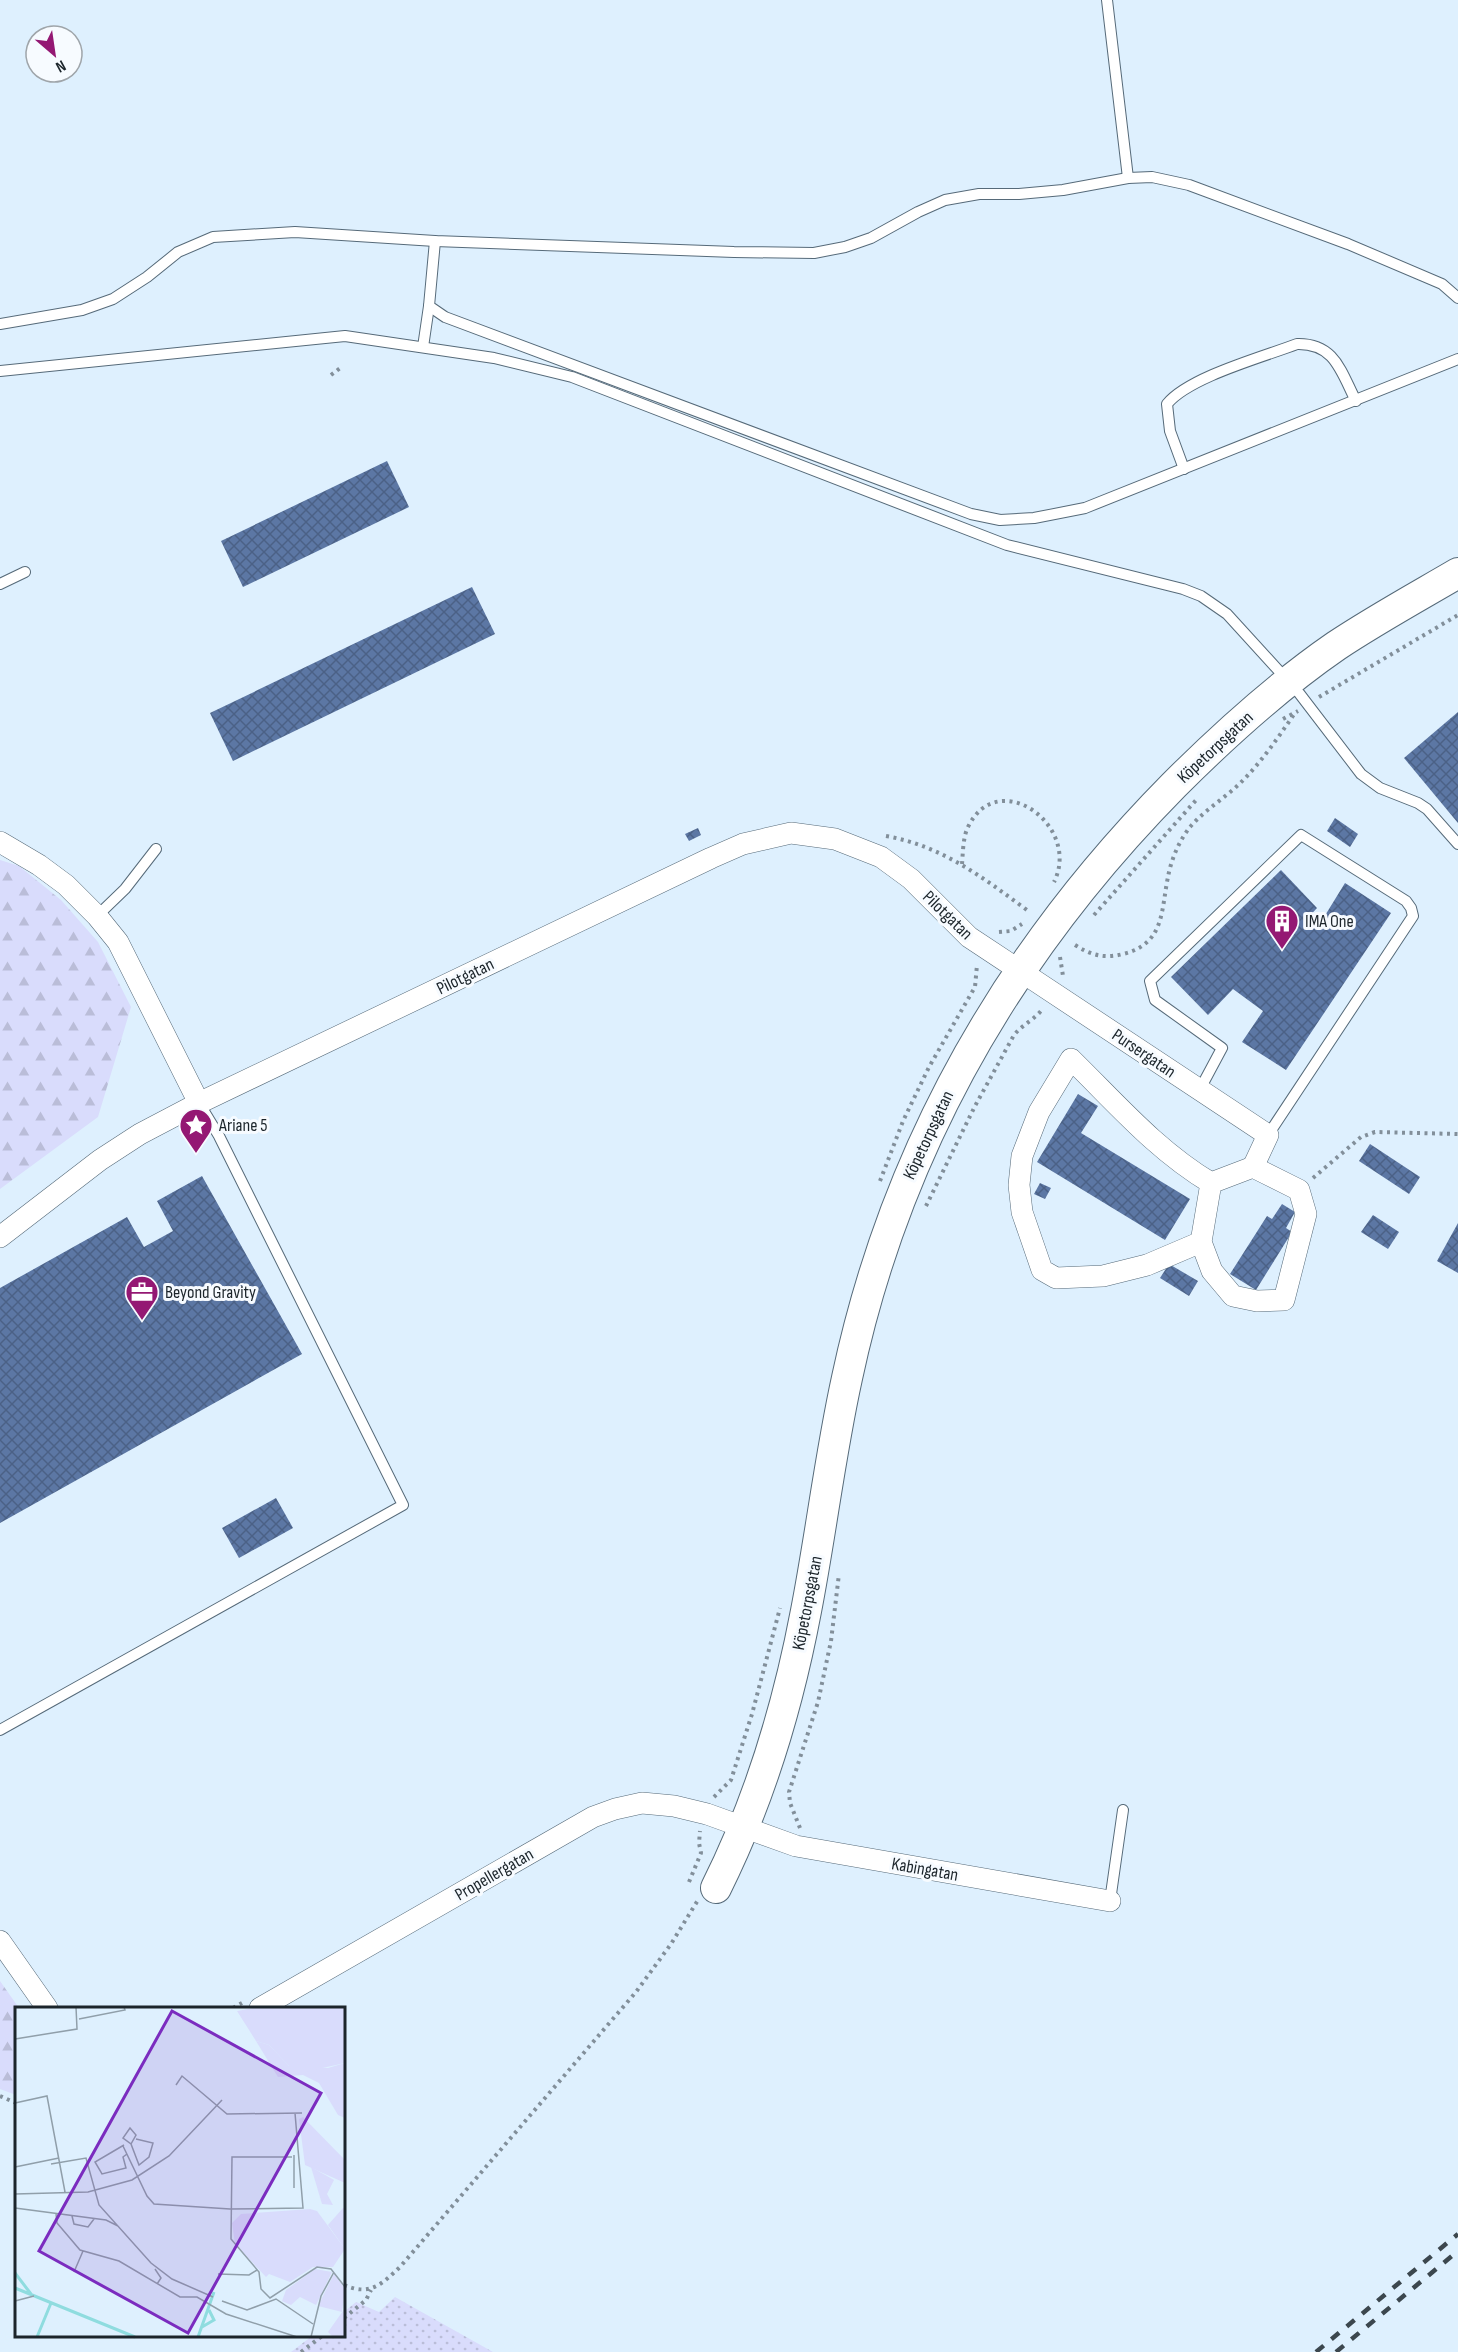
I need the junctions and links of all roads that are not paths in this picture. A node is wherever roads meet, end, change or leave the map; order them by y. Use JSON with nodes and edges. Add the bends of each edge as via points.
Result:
{"nodes":[{"id":1,"x":1107,"y":0,"type":"edge"},
{"id":2,"x":1128,"y":178,"type":"junction"},
{"id":3,"x":435,"y":241,"type":"junction"},
{"id":4,"x":1458,"y":298,"type":"edge"},
{"id":5,"x":429,"y":306,"type":"junction"},
{"id":6,"x":0,"y":324,"type":"edge"},
{"id":7,"x":423,"y":347,"type":"junction"},
{"id":8,"x":1458,"y":359,"type":"edge"},
{"id":9,"x":0,"y":371,"type":"edge"},
{"id":10,"x":1356,"y":401,"type":"junction"},
{"id":11,"x":1184,"y":469,"type":"junction"},
{"id":12,"x":25,"y":572,"type":"dead end"},
{"id":13,"x":1458,"y":573,"type":"edge"},
{"id":14,"x":0,"y":584,"type":"edge"},
{"id":15,"x":1289,"y":681,"type":"junction"},
{"id":16,"x":0,"y":842,"type":"edge"},
{"id":17,"x":1458,"y":844,"type":"edge"},
{"id":18,"x":156,"y":849,"type":"dead end"},
{"id":19,"x":97,"y":916,"type":"junction"},
{"id":20,"x":1020,"y":971,"type":"junction"},
{"id":21,"x":1199,"y":1091,"type":"junction"},
{"id":22,"x":199,"y":1103,"type":"junction"},
{"id":23,"x":1268,"y":1135,"type":"junction"},
{"id":24,"x":1252,"y":1167,"type":"junction"},
{"id":25,"x":1211,"y":1183,"type":"junction"},
{"id":26,"x":0,"y":1237,"type":"edge"},
{"id":27,"x":1201,"y":1242,"type":"junction"},
{"id":28,"x":0,"y":1730,"type":"edge"},
{"id":29,"x":1123,"y":1810,"type":"dead end"},
{"id":30,"x":742,"y":1828,"type":"junction"},
{"id":31,"x":716,"y":1888,"type":"road end"},
{"id":32,"x":1110,"y":1901,"type":"joint"},
{"id":33,"x":0,"y":1941,"type":"edge"},
{"id":34,"x":46,"y":2007,"type":"edge"},
{"id":35,"x":262,"y":2007,"type":"edge"}],
"edges":[{"from":1,"to":2,"type":"lane"},
{"from":2,"to":3,"type":"lane","via":[[1063,190],[979,194],[945,200],[871,238],[814,253]]},
{"from":2,"to":4,"type":"lane","via":[[1152,177],[1189,185],[1417,272],[1442,284]]},
{"from":3,"to":5,"type":"lane"},
{"from":3,"to":6,"type":"lane","via":[[295,232],[213,237],[178,252],[113,299],[82,310]]},
{"from":5,"to":7,"type":"lane"},
{"from":5,"to":11,"type":"lane","via":[[445,317],[971,514],[1000,520],[1085,508]]},
{"from":7,"to":9,"type":"lane","via":[[345,336]]},
{"from":7,"to":15,"type":"lane","via":[[494,358],[572,377],[1007,545],[1183,589],[1227,614]]},
{"from":8,"to":10,"type":"lane"},
{"from":10,"to":11,"type":"lane"},
{"from":10,"to":11,"type":"lane","via":[[1335,359],[1309,343],[1195,382],[1167,404],[1170,431]]},
{"from":12,"to":14,"type":"lane"},
{"from":13,"to":15,"type":"street","name":"Köpetorpsgatan","via":[[1336,646]]},
{"from":15,"to":17,"type":"lane","via":[[1362,774],[1380,788],[1418,802]]},
{"from":15,"to":20,"type":"street","name":"Köpetorpsgatan","via":[[1204,755],[1140,820],[1058,916]]},
{"from":16,"to":19,"type":"street","via":[[66,885]]},
{"from":18,"to":19,"type":"lane","via":[[124,890]]},
{"from":19,"to":22,"type":"street","via":[[129,962]]},
{"from":20,"to":21,"type":"street","name":"Pursergatan"},
{"from":20,"to":22,"type":"street","name":"Pilotgatan","via":[[986,949],[911,879],[881,857],[835,838],[791,833],[743,844],[711,858]]},
{"from":20,"to":30,"type":"street","name":"Köpetorpsgatan","via":[[975,1041],[929,1128],[882,1248],[847,1377],[797,1654],[781,1719]]},
{"from":21,"to":23,"type":"street","name":"Pursergatan"},
{"from":21,"to":23,"type":"lane","via":[[1222,1048],[1155,1000],[1150,981],[1301,835],[1406,901],[1413,916]]},
{"from":22,"to":26,"type":"street","name":"Pilotgatan","via":[[100,1160]]},
{"from":22,"to":28,"type":"lane","via":[[403,1505]]},
{"from":23,"to":24,"type":"street"},
{"from":24,"to":25,"type":"street"},
{"from":24,"to":27,"type":"street","via":[[1299,1190],[1306,1214],[1284,1300],[1257,1301],[1233,1296],[1212,1271]]},
{"from":25,"to":27,"type":"street"},
{"from":25,"to":27,"type":"street","via":[[1156,1144],[1071,1059],[1039,1112],[1022,1156],[1022,1212],[1042,1270],[1056,1278],[1103,1275],[1147,1265]]},
{"from":29,"to":32,"type":"lane"},
{"from":30,"to":31,"type":"street","name":"Köpetorpsgatan"},
{"from":30,"to":32,"type":"street","name":"Kabingatan","via":[[796,1846]]},
{"from":30,"to":35,"type":"street","name":"Propellergatan","via":[[707,1814],[642,1803],[593,1817]]},
{"from":33,"to":34,"type":"street"}]}
